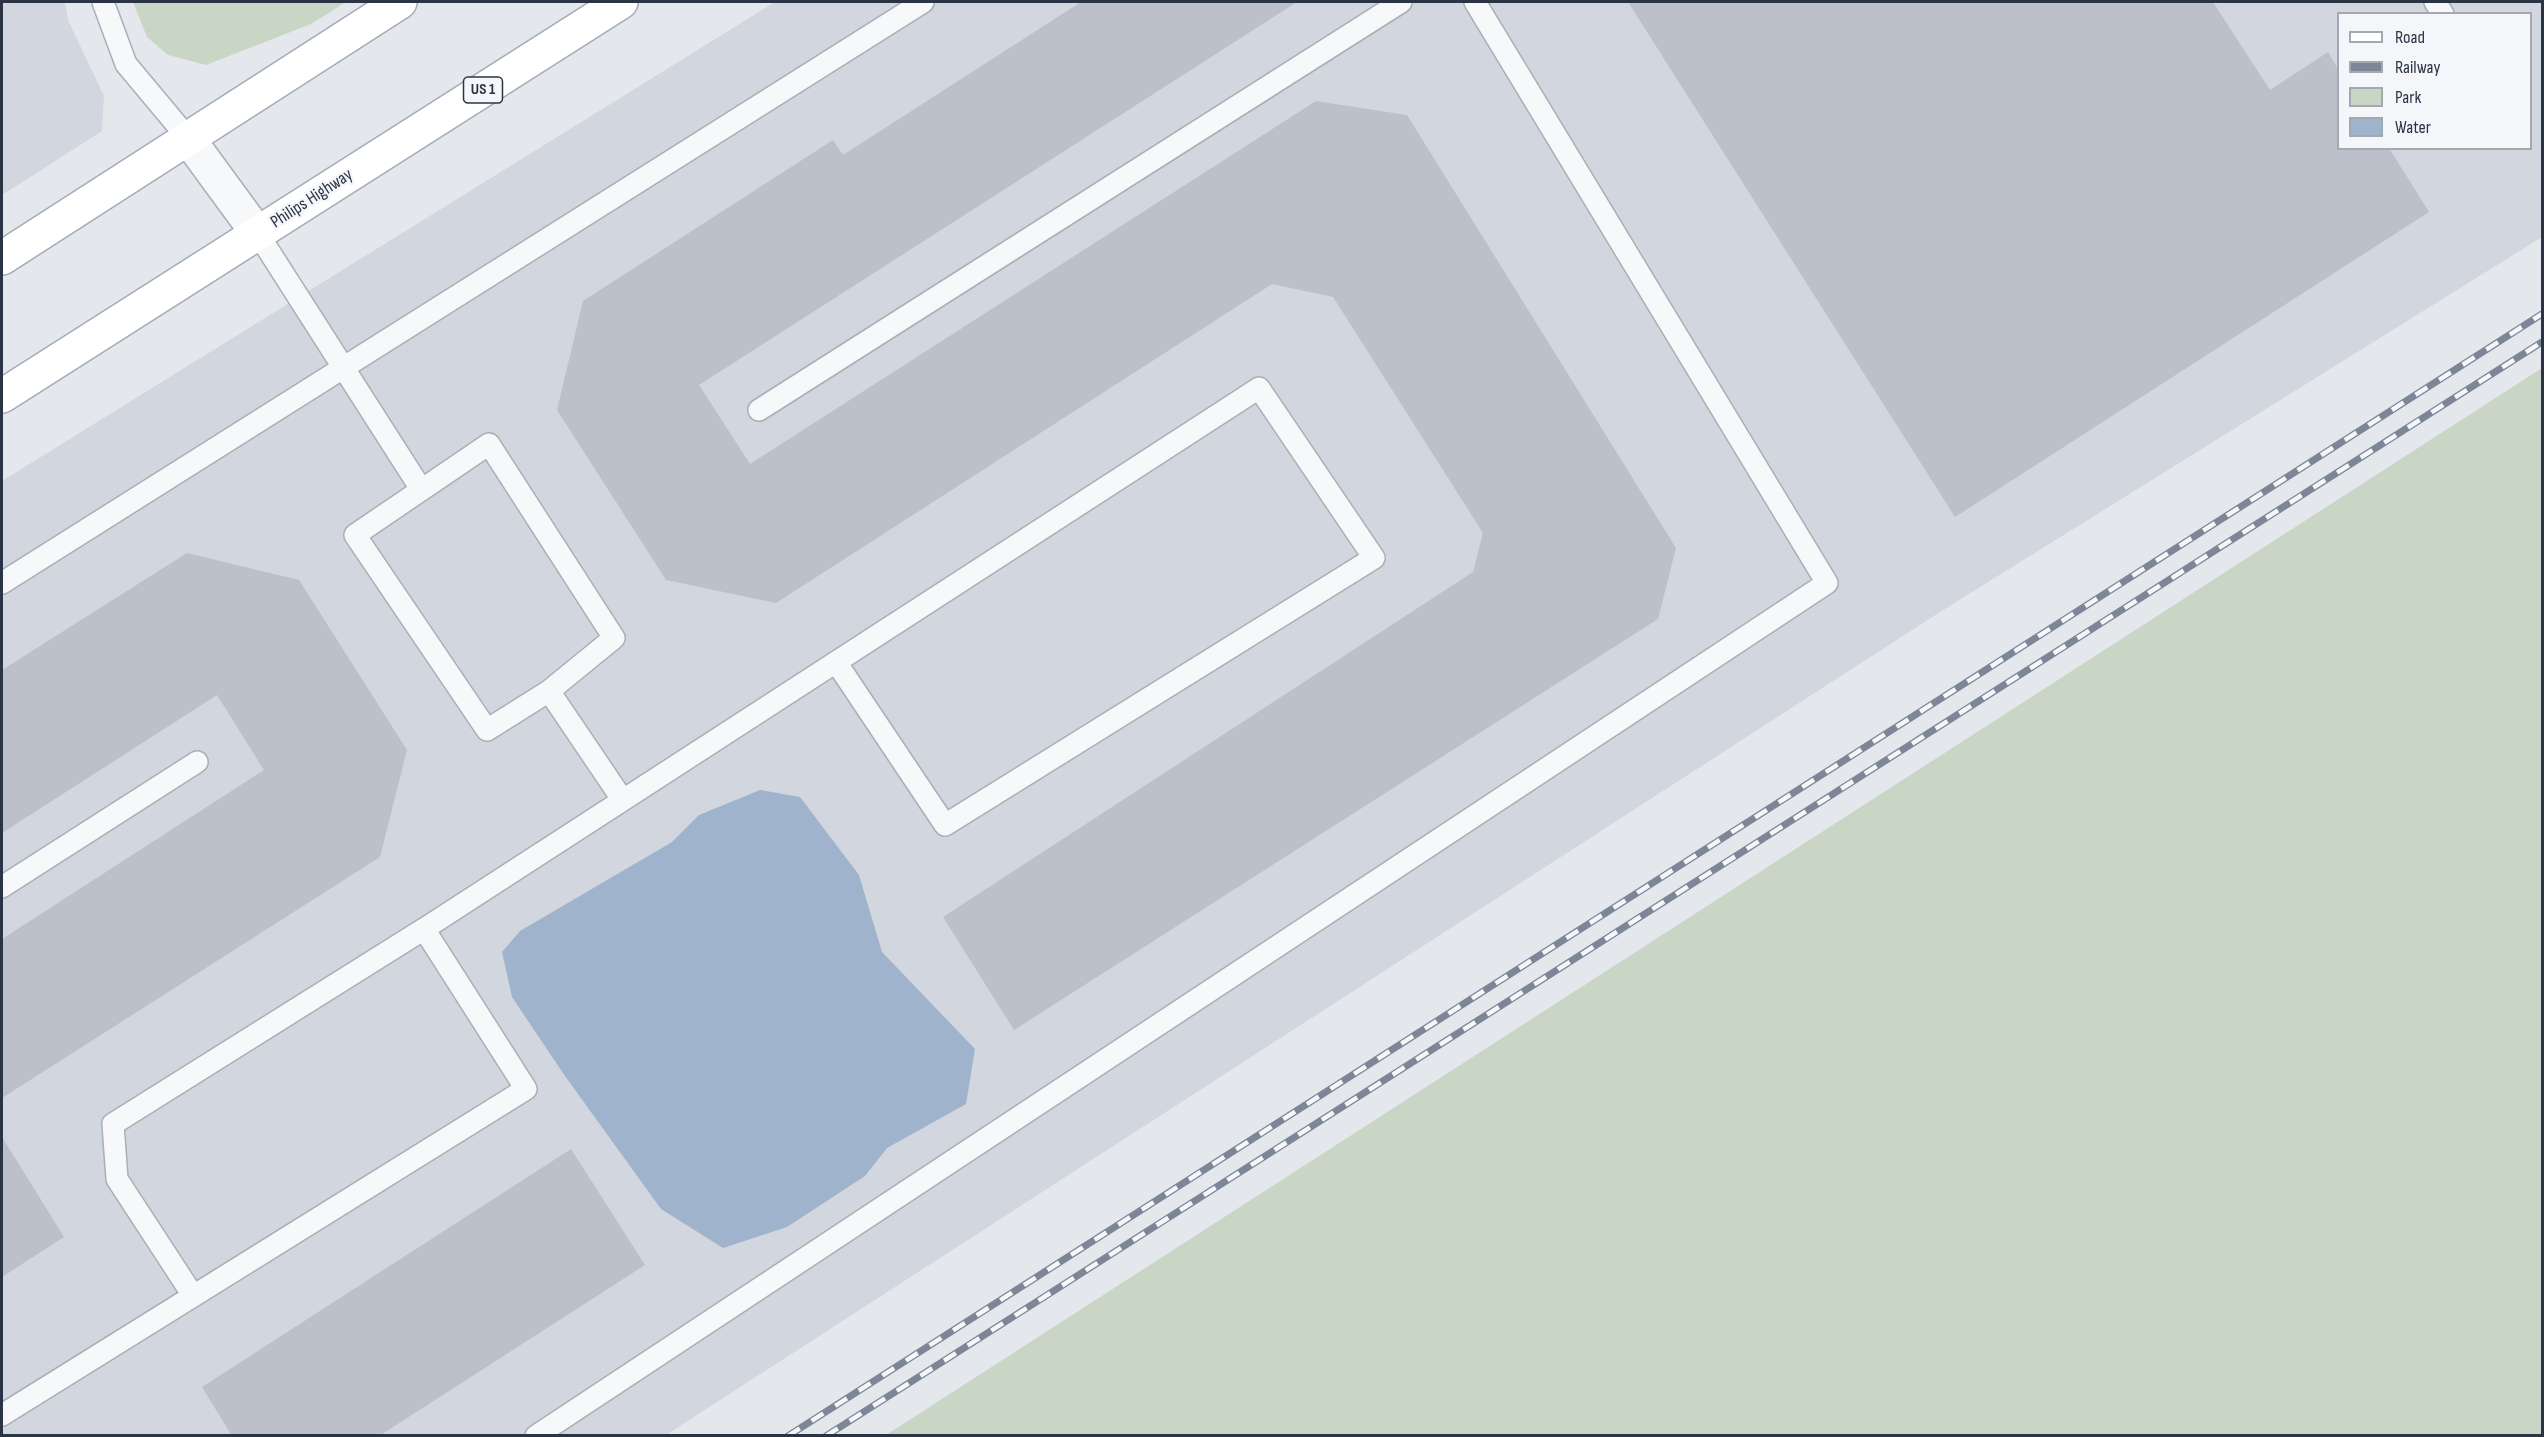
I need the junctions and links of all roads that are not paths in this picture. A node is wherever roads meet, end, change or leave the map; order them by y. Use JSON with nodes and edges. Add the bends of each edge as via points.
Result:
{"nodes":[{"id":1,"x":103,"y":2,"type":"edge"},
{"id":2,"x":400,"y":2,"type":"edge"},
{"id":3,"x":621,"y":2,"type":"edge"},
{"id":4,"x":923,"y":2,"type":"edge"},
{"id":5,"x":1401,"y":2,"type":"edge"},
{"id":6,"x":1475,"y":2,"type":"edge"},
{"id":7,"x":187,"y":137,"type":"junction"},
{"id":8,"x":258,"y":234,"type":"junction"},
{"id":9,"x":2,"y":258,"type":"edge"},
{"id":10,"x":343,"y":368,"type":"junction"},
{"id":11,"x":2,"y":396,"type":"edge"},
{"id":12,"x":759,"y":410,"type":"dead end"},
{"id":13,"x":421,"y":489,"type":"junction"},
{"id":14,"x":2,"y":583,"type":"edge"},
{"id":15,"x":836,"y":662,"type":"junction"},
{"id":16,"x":549,"y":691,"type":"junction"},
{"id":17,"x":197,"y":762,"type":"dead end"},
{"id":18,"x":622,"y":799,"type":"junction"},
{"id":19,"x":2,"y":887,"type":"edge"},
{"id":20,"x":424,"y":929,"type":"junction"},
{"id":21,"x":192,"y":1294,"type":"junction"},
{"id":22,"x":2,"y":1415,"type":"edge"},
{"id":23,"x":536,"y":1436,"type":"edge"}],
"edges":[{"from":1,"to":7,"type":"lane","via":[[126,64]]},
{"from":2,"to":7,"type":"main road"},
{"from":3,"to":8,"type":"main road","name":"Philips Highway","number":"US 1"},
{"from":4,"to":10,"type":"lane"},
{"from":5,"to":12,"type":"lane"},
{"from":6,"to":23,"type":"lane","via":[[1827,583]]},
{"from":7,"to":8,"type":"street"},
{"from":7,"to":9,"type":"main road"},
{"from":8,"to":10,"type":"lane"},
{"from":8,"to":11,"type":"main road","name":"Philips Highway","number":"US 1"},
{"from":10,"to":13,"type":"lane"},
{"from":10,"to":14,"type":"lane"},
{"from":13,"to":16,"type":"lane","via":[[355,535],[487,730]]},
{"from":13,"to":16,"type":"lane","via":[[489,444],[614,638]]},
{"from":15,"to":15,"type":"lane","via":[[1259,387],[1374,558],[945,825]]},
{"from":15,"to":18,"type":"lane"},
{"from":16,"to":18,"type":"lane"},
{"from":17,"to":19,"type":"lane"},
{"from":18,"to":20,"type":"lane"},
{"from":20,"to":21,"type":"lane","via":[[113,1124],[117,1179]]},
{"from":20,"to":21,"type":"lane","via":[[526,1089]]},
{"from":21,"to":22,"type":"lane"}]}
